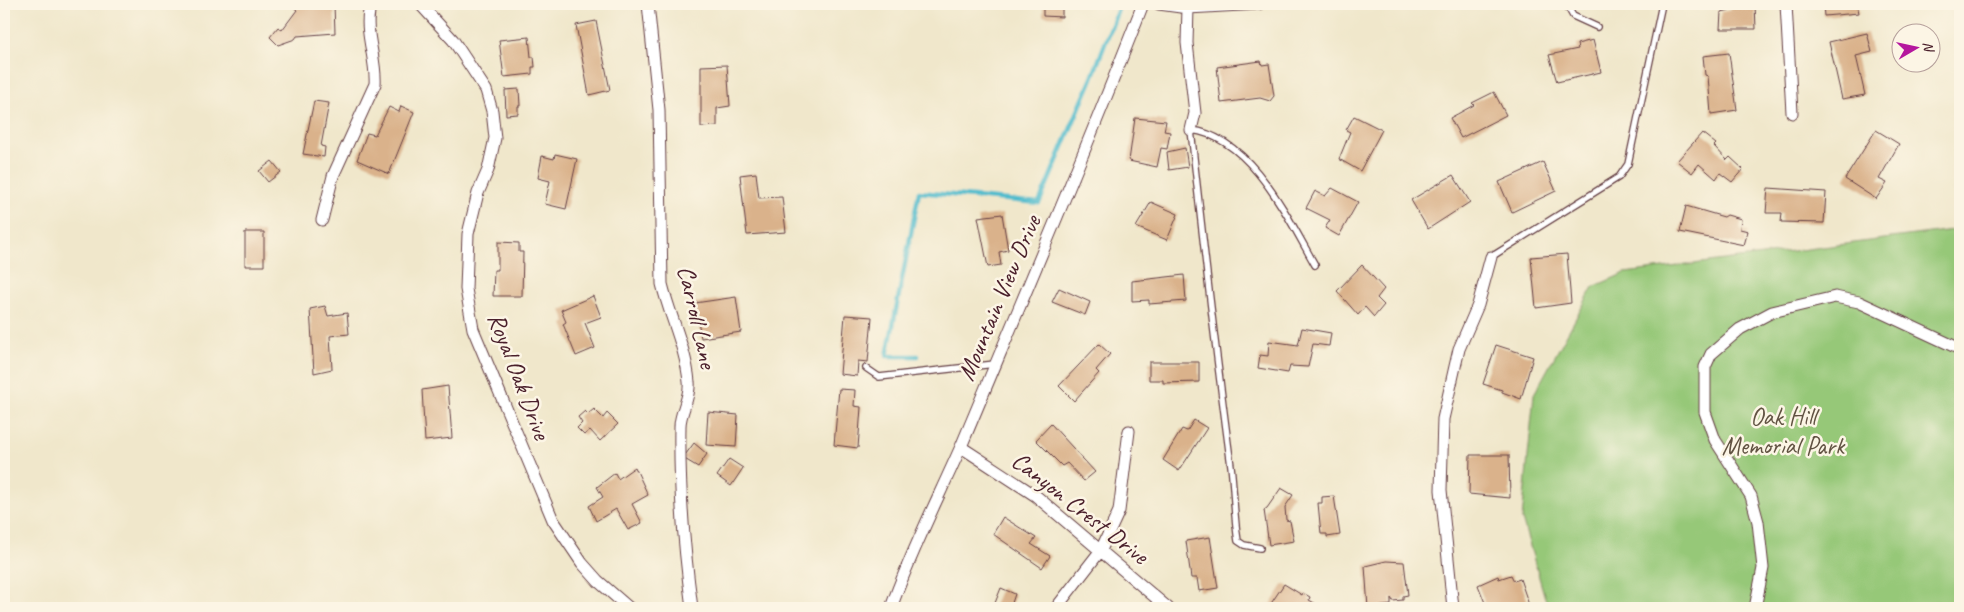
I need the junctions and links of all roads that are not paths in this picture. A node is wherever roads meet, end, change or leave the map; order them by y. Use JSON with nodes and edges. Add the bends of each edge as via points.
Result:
{"nodes":[{"id":1,"x":370,"y":4,"type":"edge"},
{"id":2,"x":420,"y":4,"type":"edge"},
{"id":3,"x":648,"y":4,"type":"edge"},
{"id":4,"x":1143,"y":4,"type":"edge"},
{"id":5,"x":1159,"y":4,"type":"edge"},
{"id":6,"x":1259,"y":4,"type":"edge"},
{"id":7,"x":1566,"y":4,"type":"edge"},
{"id":8,"x":1662,"y":4,"type":"edge"},
{"id":9,"x":1786,"y":4,"type":"edge"},
{"id":10,"x":1188,"y":8,"type":"junction"},
{"id":11,"x":1597,"y":27,"type":"dead end"},
{"id":12,"x":1792,"y":113,"type":"dead end"},
{"id":13,"x":1191,"y":130,"type":"junction"},
{"id":14,"x":322,"y":220,"type":"dead end"},
{"id":15,"x":1491,"y":257,"type":"joint"},
{"id":16,"x":1316,"y":265,"type":"dead end"},
{"id":17,"x":1960,"y":350,"type":"edge"},
{"id":18,"x":995,"y":364,"type":"junction"},
{"id":19,"x":866,"y":368,"type":"dead end"},
{"id":20,"x":1129,"y":431,"type":"dead end"},
{"id":21,"x":961,"y":447,"type":"junction"},
{"id":22,"x":1260,"y":548,"type":"dead end"},
{"id":23,"x":1101,"y":550,"type":"junction"},
{"id":24,"x":629,"y":608,"type":"edge"},
{"id":25,"x":692,"y":608,"type":"edge"},
{"id":26,"x":890,"y":608,"type":"edge"},
{"id":27,"x":1056,"y":608,"type":"edge"},
{"id":28,"x":1168,"y":608,"type":"edge"},
{"id":29,"x":1453,"y":608,"type":"edge"},
{"id":30,"x":1755,"y":608,"type":"edge"}],
"edges":[{"from":1,"to":14,"type":"street","via":[[367,18],[376,69],[375,84],[345,145]]},
{"from":2,"to":24,"type":"street","name":"Royal Oak Drive","via":[[452,40],[486,90],[492,111],[495,138],[468,234],[466,290],[473,329],[554,520],[582,563]]},
{"from":3,"to":25,"type":"street","name":"Carroll Lane","via":[[659,110],[662,284],[690,384],[680,424],[685,558]]},
{"from":4,"to":18,"type":"street","name":"Mountain View Drive"},
{"from":5,"to":10,"type":"street"},
{"from":6,"to":10,"type":"street"},
{"from":7,"to":11,"type":"lane","via":[[1573,16]]},
{"from":8,"to":15,"type":"lane","via":[[1628,164],[1619,177]]},
{"from":9,"to":12,"type":"street"},
{"from":10,"to":13,"type":"street","via":[[1187,43],[1195,114]]},
{"from":13,"to":16,"type":"lane","via":[[1208,132],[1245,157],[1282,207]]},
{"from":13,"to":22,"type":"lane","via":[[1238,541]]},
{"from":15,"to":29,"type":"street","via":[[1478,304],[1459,349],[1443,419],[1441,490]]},
{"from":17,"to":30,"type":"street","via":[[1859,302],[1835,297],[1772,312],[1740,329],[1711,354],[1705,367],[1705,412],[1715,440],[1751,496],[1758,522],[1763,568]]},
{"from":18,"to":19,"type":"lane","via":[[878,377]]},
{"from":18,"to":21,"type":"street","name":"Mountain View Drive"},
{"from":20,"to":23,"type":"street","via":[[1119,511]]},
{"from":21,"to":23,"type":"street","name":"Canyon Crest Drive","via":[[1036,496]]},
{"from":21,"to":26,"type":"street","name":"Mountain View Drive"},
{"from":23,"to":27,"type":"street"},
{"from":23,"to":28,"type":"street","name":"Canyon Crest Drive"}]}
